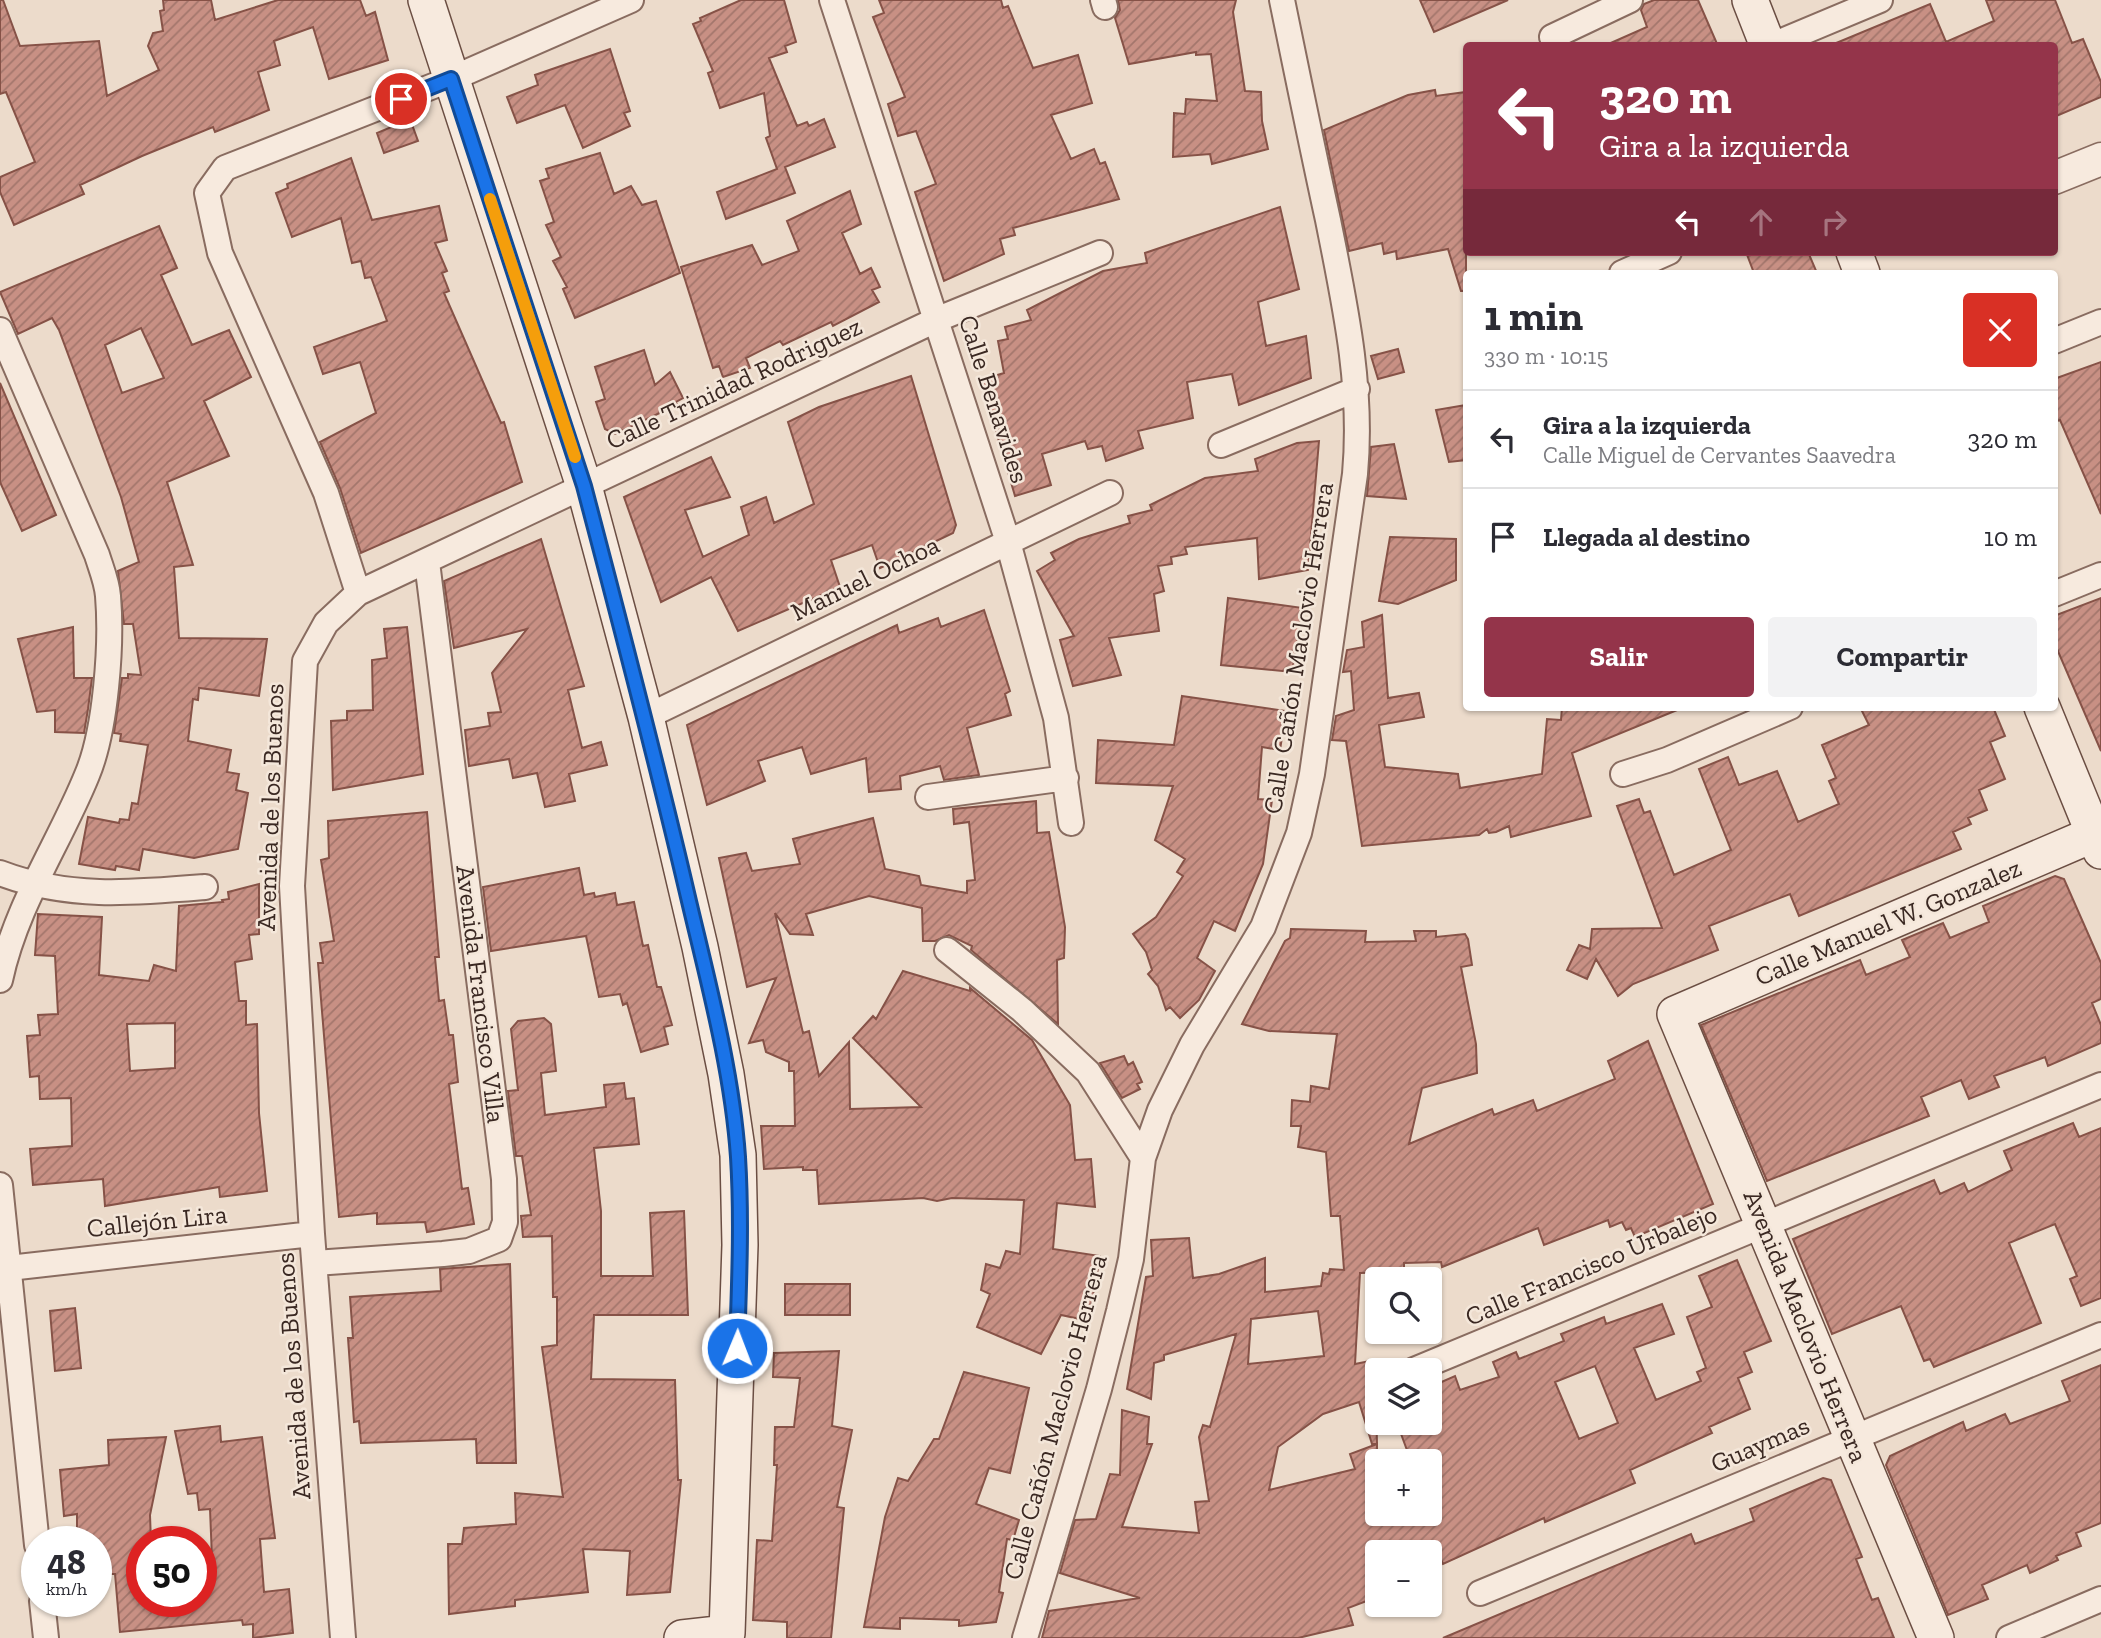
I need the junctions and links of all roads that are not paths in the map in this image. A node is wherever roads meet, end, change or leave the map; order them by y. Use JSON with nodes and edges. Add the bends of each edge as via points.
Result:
{"nodes":[{"id":1,"x":426,"y":0,"type":"edge"},
{"id":2,"x":631,"y":0,"type":"edge"},
{"id":3,"x":832,"y":0,"type":"edge"},
{"id":4,"x":1282,"y":0,"type":"edge"},
{"id":5,"x":1630,"y":0,"type":"edge"},
{"id":6,"x":1750,"y":0,"type":"edge"},
{"id":7,"x":1880,"y":0,"type":"edge"},
{"id":8,"x":1552,"y":37,"type":"dead end"},
{"id":9,"x":1767,"y":42,"type":"edge"},
{"id":10,"x":1779,"y":42,"type":"edge"},
{"id":11,"x":451,"y":79,"type":"junction"},
{"id":12,"x":2101,"y":159,"type":"edge"},
{"id":13,"x":2058,"y":176,"type":"edge"},
{"id":14,"x":1100,"y":253,"type":"dead end"},
{"id":15,"x":1660,"y":256,"type":"edge"},
{"id":16,"x":1629,"y":270,"type":"edge"},
{"id":17,"x":938,"y":319,"type":"junction"},
{"id":18,"x":2101,"y":322,"type":"edge"},
{"id":19,"x":0,"y":330,"type":"edge"},
{"id":20,"x":2058,"y":339,"type":"edge"},
{"id":21,"x":1357,"y":389,"type":"junction"},
{"id":22,"x":1221,"y":445,"type":"dead end"},
{"id":23,"x":584,"y":486,"type":"junction"},
{"id":24,"x":1110,"y":493,"type":"dead end"},
{"id":25,"x":1008,"y":542,"type":"junction"},
{"id":26,"x":427,"y":562,"type":"junction"},
{"id":27,"x":2101,"y":575,"type":"edge"},
{"id":28,"x":2058,"y":592,"type":"edge"},
{"id":29,"x":358,"y":593,"type":"junction"},
{"id":30,"x":1781,"y":711,"type":"edge"},
{"id":31,"x":2044,"y":711,"type":"edge"},
{"id":32,"x":646,"y":717,"type":"junction"},
{"id":33,"x":1623,"y":774,"type":"dead end"},
{"id":34,"x":1066,"y":778,"type":"junction"},
{"id":35,"x":928,"y":797,"type":"dead end"},
{"id":36,"x":1071,"y":822,"type":"dead end"},
{"id":37,"x":2099,"y":838,"type":"edge"},
{"id":38,"x":0,"y":873,"type":"edge"},
{"id":39,"x":32,"y":885,"type":"junction"},
{"id":40,"x":205,"y":887,"type":"dead end"},
{"id":41,"x":947,"y":950,"type":"dead end"},
{"id":42,"x":0,"y":980,"type":"edge"},
{"id":43,"x":1675,"y":1014,"type":"joint"},
{"id":44,"x":2101,"y":1085,"type":"edge"},
{"id":45,"x":1143,"y":1158,"type":"junction"},
{"id":46,"x":0,"y":1185,"type":"edge"},
{"id":47,"x":1765,"y":1225,"type":"junction"},
{"id":48,"x":312,"y":1234,"type":"junction"},
{"id":49,"x":314,"y":1263,"type":"junction"},
{"id":50,"x":9,"y":1268,"type":"junction"},
{"id":51,"x":2101,"y":1335,"type":"edge"},
{"id":52,"x":1442,"y":1358,"type":"edge"},
{"id":53,"x":1851,"y":1438,"type":"junction"},
{"id":54,"x":35,"y":1526,"type":"edge"},
{"id":55,"x":1480,"y":1593,"type":"dead end"},
{"id":56,"x":2101,"y":1599,"type":"edge"},
{"id":57,"x":44,"y":1617,"type":"edge"},
{"id":58,"x":727,"y":1635,"type":"edge"},
{"id":59,"x":46,"y":1638,"type":"edge"},
{"id":60,"x":343,"y":1638,"type":"edge"},
{"id":61,"x":682,"y":1638,"type":"edge"},
{"id":62,"x":1025,"y":1638,"type":"edge"},
{"id":63,"x":1936,"y":1638,"type":"edge"},
{"id":64,"x":2009,"y":1638,"type":"edge"}],
"edges":[{"from":1,"to":11,"type":"main road"},
{"from":2,"to":11,"type":"street"},
{"from":3,"to":17,"type":"street","name":"Calle Benavides"},
{"from":4,"to":21,"type":"street","name":"Calle Cañón Maclovio Herrera","via":[[1347,314]]},
{"from":5,"to":8,"type":"street"},
{"from":6,"to":9,"type":"main road"},
{"from":7,"to":10,"type":"street"},
{"from":11,"to":23,"type":"main road"},
{"from":11,"to":29,"type":"street","via":[[225,168],[207,193],[220,253],[326,493]]},
{"from":12,"to":13,"type":"street"},
{"from":14,"to":17,"type":"street","name":"Calle Trinidad Rodriguez"},
{"from":15,"to":16,"type":"street"},
{"from":17,"to":23,"type":"street","name":"Calle Trinidad Rodriguez"},
{"from":17,"to":25,"type":"street","name":"Calle Benavides"},
{"from":18,"to":20,"type":"street"},
{"from":19,"to":39,"type":"street","via":[[97,555],[108,593],[103,708],[97,740],[88,774]]},
{"from":21,"to":22,"type":"street"},
{"from":21,"to":45,"type":"street","name":"Calle Cañón Maclovio Herrera","via":[[1355,474],[1300,833],[1264,928],[1192,1045]]},
{"from":23,"to":26,"type":"street","name":"Calle Trinidad Rodriguez"},
{"from":23,"to":32,"type":"main road"},
{"from":24,"to":25,"type":"street","name":"Manuel Ochoa"},
{"from":25,"to":32,"type":"street","name":"Manuel Ochoa"},
{"from":25,"to":34,"type":"street","name":"Calle Benavides","via":[[1043,664]]},
{"from":26,"to":29,"type":"street","name":"Calle Trinidad Rodriguez"},
{"from":26,"to":49,"type":"street","name":"Avenida Francisco Villa","via":[[504,1179],[505,1222],[499,1239],[469,1251]]},
{"from":27,"to":28,"type":"street"},
{"from":29,"to":48,"type":"street","name":"Avenida de los Buenos","via":[[326,623],[305,661],[292,886]]},
{"from":30,"to":33,"type":"street","via":[[1658,764]]},
{"from":31,"to":37,"type":"main road"},
{"from":32,"to":58,"type":"main road","via":[[700,947],[738,1155],[740,1245]]},
{"from":34,"to":35,"type":"street"},
{"from":34,"to":36,"type":"street","name":"Calle Benavides"},
{"from":37,"to":43,"type":"main road","name":"Calle Manuel W. Gonzalez"},
{"from":38,"to":39,"type":"street"},
{"from":39,"to":40,"type":"street","via":[[111,895]]},
{"from":39,"to":42,"type":"street"},
{"from":41,"to":45,"type":"street","via":[[1022,1010],[1088,1072]]},
{"from":43,"to":47,"type":"main road","name":"Avenida Maclovio Herrera"},
{"from":44,"to":47,"type":"street","name":"Calle Francisco Urbalejo"},
{"from":45,"to":62,"type":"street","name":"Calle Cañón Maclovio Herrera","via":[[1131,1259],[1119,1311]]},
{"from":46,"to":50,"type":"street"},
{"from":47,"to":52,"type":"street","name":"Calle Francisco Urbalejo"},
{"from":47,"to":53,"type":"main road","name":"Avenida Maclovio Herrera"},
{"from":48,"to":49,"type":"street","name":"Avenida de los Buenos"},
{"from":48,"to":50,"type":"street","name":"Callejón Lira"},
{"from":49,"to":60,"type":"street","name":"Avenida de los Buenos"},
{"from":50,"to":54,"type":"street"},
{"from":51,"to":53,"type":"street","name":"Guaymas"},
{"from":53,"to":55,"type":"street","name":"Guaymas"},
{"from":53,"to":63,"type":"main road","name":"Avenida Maclovio Herrera"},
{"from":56,"to":64,"type":"street"},
{"from":57,"to":59,"type":"street"},
{"from":58,"to":61,"type":"main road"}]}
